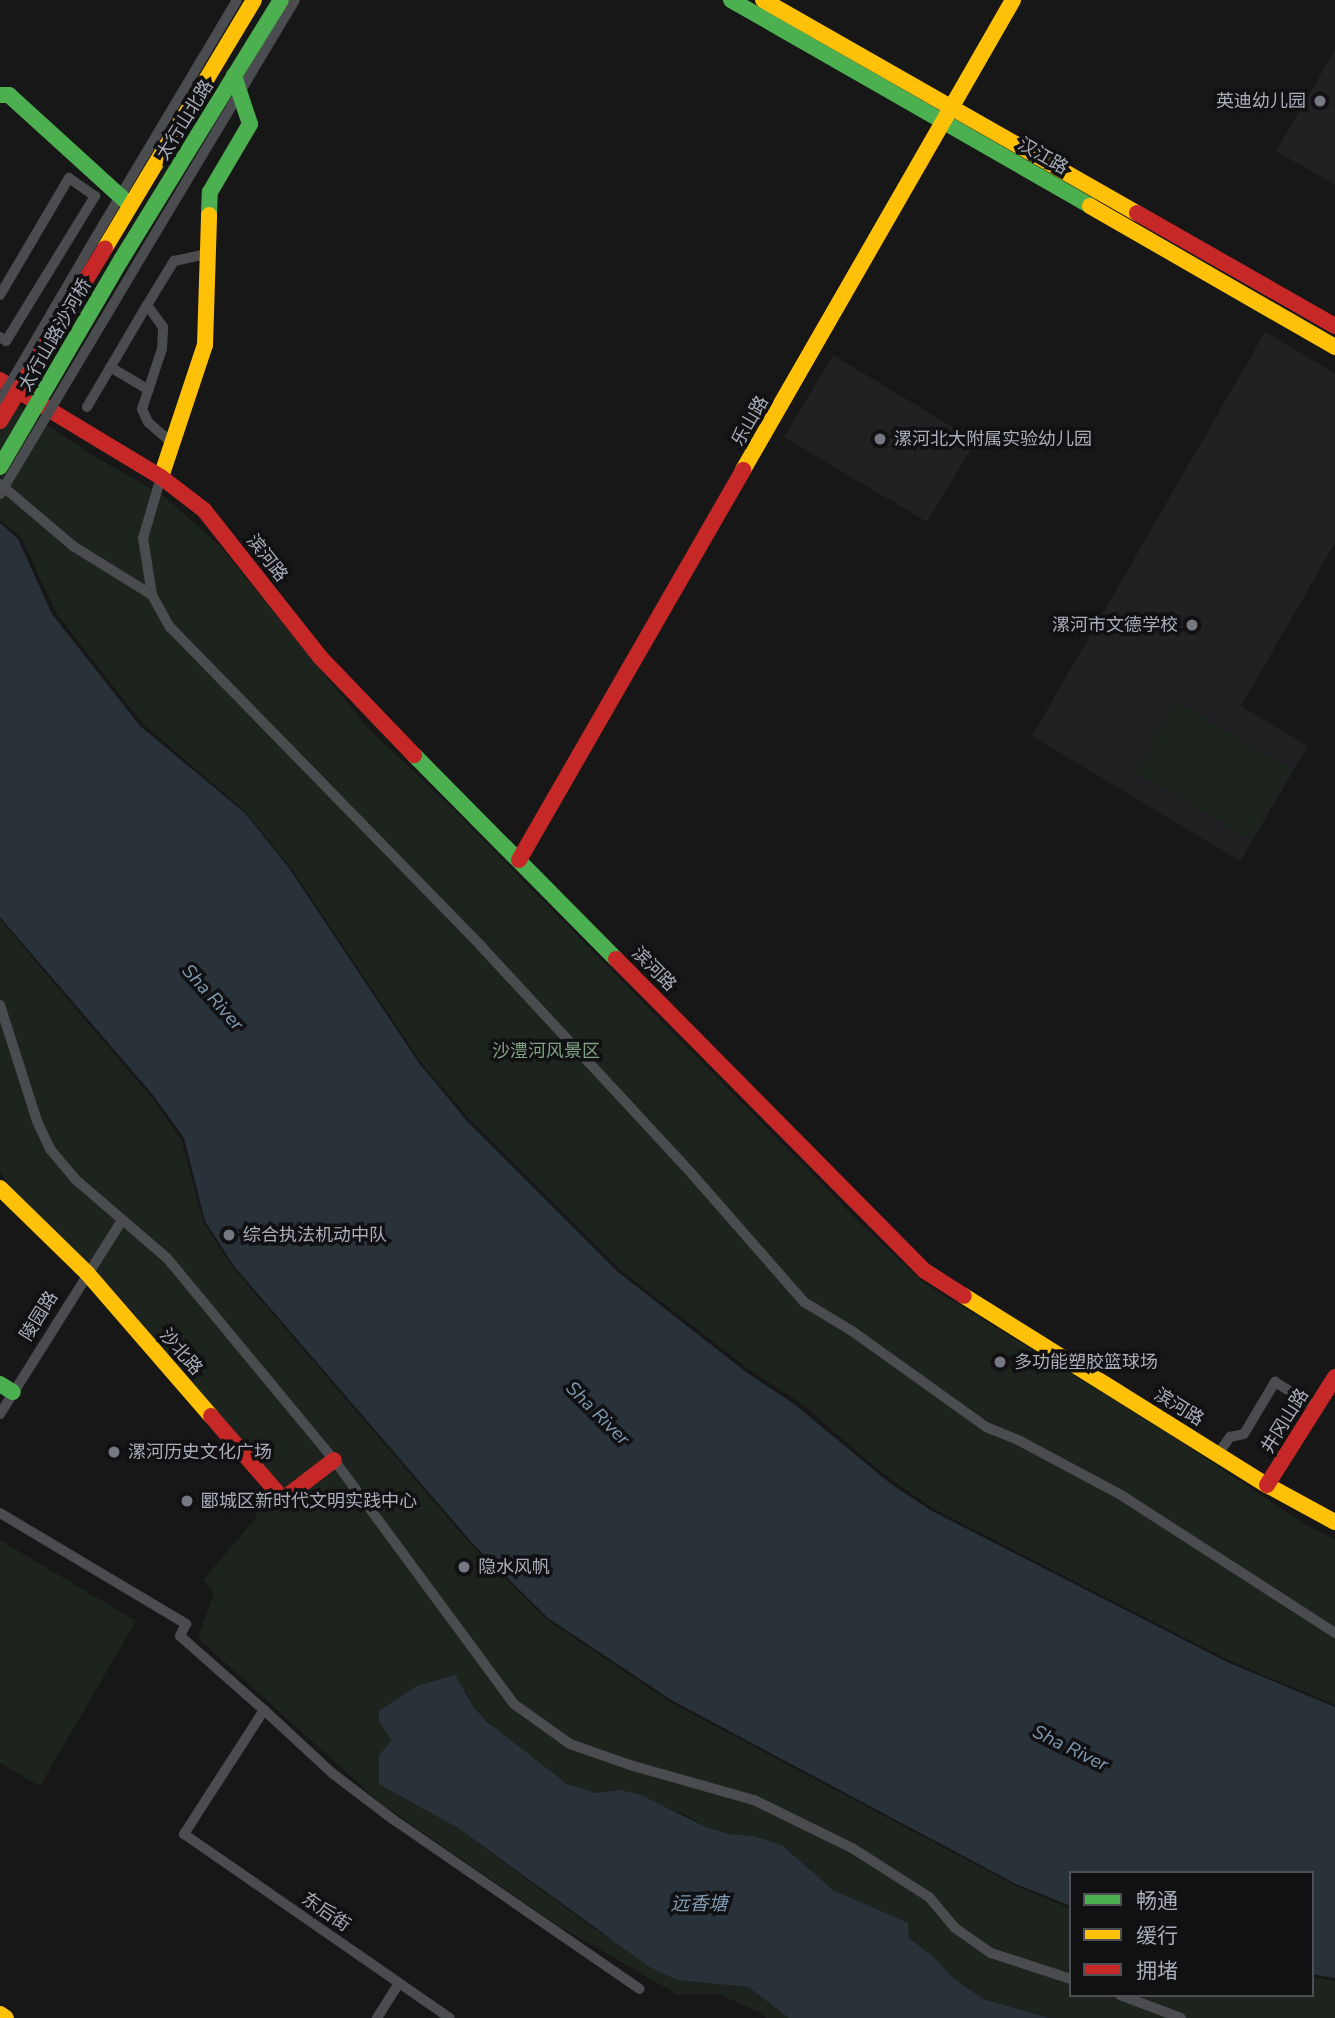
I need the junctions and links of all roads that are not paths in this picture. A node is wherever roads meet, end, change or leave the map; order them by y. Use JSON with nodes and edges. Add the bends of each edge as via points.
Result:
{"nodes":[{"id":1,"x":237,"y":0,"type":"edge"},
{"id":2,"x":254,"y":0,"type":"edge"},
{"id":3,"x":281,"y":0,"type":"edge"},
{"id":4,"x":295,"y":0,"type":"edge"},
{"id":5,"x":731,"y":0,"type":"edge"},
{"id":6,"x":763,"y":0,"type":"edge"},
{"id":7,"x":1013,"y":0,"type":"edge"},
{"id":8,"x":237,"y":84,"type":"junction"},
{"id":9,"x":0,"y":95,"type":"edge"},
{"id":10,"x":948,"y":115,"type":"junction"},
{"id":11,"x":125,"y":201,"type":"junction"},
{"id":12,"x":99,"y":244,"type":"junction"},
{"id":13,"x":208,"y":254,"type":"junction"},
{"id":14,"x":128,"y":264,"type":"junction"},
{"id":15,"x":0,"y":295,"type":"edge"},
{"id":16,"x":147,"y":305,"type":"junction"},
{"id":17,"x":1335,"y":326,"type":"edge"},
{"id":18,"x":0,"y":337,"type":"edge"},
{"id":19,"x":1335,"y":347,"type":"edge"},
{"id":20,"x":110,"y":368,"type":"junction"},
{"id":21,"x":0,"y":380,"type":"edge"},
{"id":22,"x":149,"y":390,"type":"junction"},
{"id":23,"x":0,"y":401,"type":"edge"},
{"id":24,"x":87,"y":407,"type":"dead end"},
{"id":25,"x":0,"y":421,"type":"edge"},
{"id":26,"x":172,"y":443,"type":"junction"},
{"id":27,"x":0,"y":467,"type":"edge"},
{"id":28,"x":161,"y":477,"type":"junction"},
{"id":29,"x":0,"y":484,"type":"edge"},
{"id":30,"x":0,"y":494,"type":"edge"},
{"id":31,"x":152,"y":595,"type":"junction"},
{"id":32,"x":519,"y":860,"type":"junction"},
{"id":33,"x":0,"y":1005,"type":"edge"},
{"id":34,"x":0,"y":1188,"type":"edge"},
{"id":35,"x":122,"y":1220,"type":"junction"},
{"id":36,"x":87,"y":1273,"type":"junction"},
{"id":37,"x":1335,"y":1377,"type":"edge"},
{"id":38,"x":6,"y":1388,"type":"edge"},
{"id":39,"x":1316,"y":1408,"type":"junction"},
{"id":40,"x":0,"y":1414,"type":"edge"},
{"id":41,"x":1218,"y":1454,"type":"junction"},
{"id":42,"x":334,"y":1460,"type":"junction"},
{"id":43,"x":1267,"y":1485,"type":"junction"},
{"id":44,"x":0,"y":1513,"type":"edge"},
{"id":45,"x":1335,"y":1522,"type":"edge"},
{"id":46,"x":1335,"y":1633,"type":"edge"},
{"id":47,"x":264,"y":1710,"type":"junction"},
{"id":48,"x":1069,"y":1978,"type":"edge"},
{"id":49,"x":399,"y":1983,"type":"junction"},
{"id":50,"x":640,"y":1989,"type":"dead end"},
{"id":51,"x":1125,"y":1997,"type":"edge"},
{"id":52,"x":0,"y":2014,"type":"edge"},
{"id":53,"x":6,"y":2018,"type":"edge"},
{"id":54,"x":377,"y":2018,"type":"edge"},
{"id":55,"x":450,"y":2018,"type":"edge"},
{"id":56,"x":1181,"y":2018,"type":"edge"}],
"edges":[{"from":1,"to":11,"type":"street"},
{"from":2,"to":11,"type":"street","name":"太行山北路"},
{"from":3,"to":8,"type":"street","name":"太行山北路"},
{"from":4,"to":8,"type":"street"},
{"from":5,"to":10,"type":"street","name":"汉江路"},
{"from":6,"to":10,"type":"street","name":"汉江路"},
{"from":7,"to":10,"type":"street","name":"乐山路"},
{"from":8,"to":13,"type":"street","via":[[250,124],[210,192]]},
{"from":8,"to":14,"type":"street","name":"太行山北路"},
{"from":9,"to":11,"type":"street","via":[[9,95]]},
{"from":10,"to":17,"type":"street","name":"汉江路"},
{"from":10,"to":19,"type":"street","name":"汉江路"},
{"from":10,"to":32,"type":"street","name":"乐山路"},
{"from":11,"to":12,"type":"street","name":"太行山北路"},
{"from":12,"to":23,"type":"street","bridge":true},
{"from":12,"to":25,"type":"street","name":"太行山路沙河桥","bridge":true},
{"from":13,"to":16,"type":"street","via":[[174,261]]},
{"from":13,"to":26,"type":"street","via":[[205,345]]},
{"from":14,"to":27,"type":"street","name":"太行山路沙河桥","bridge":true},
{"from":14,"to":30,"type":"street","bridge":true},
{"from":15,"to":18,"type":"street","via":[[69,178],[95,196],[6,341]]},
{"from":16,"to":20,"type":"street"},
{"from":16,"to":22,"type":"street","via":[[163,327],[162,349]]},
{"from":20,"to":22,"type":"street"},
{"from":20,"to":24,"type":"street"},
{"from":21,"to":28,"type":"street","name":"滨河路"},
{"from":22,"to":26,"type":"street","via":[[142,409],[148,422]]},
{"from":26,"to":28,"type":"street"},
{"from":28,"to":31,"type":"street","via":[[143,538]]},
{"from":28,"to":32,"type":"street","name":"滨河路","via":[[204,510],[328,665]]},
{"from":29,"to":31,"type":"street","via":[[73,546]]},
{"from":31,"to":46,"type":"street","via":[[170,627],[481,946],[804,1302],[986,1427],[1121,1494]]},
{"from":32,"to":41,"type":"street","name":"滨河路","via":[[925,1271]]},
{"from":33,"to":35,"type":"street","via":[[50,1149],[75,1179]]},
{"from":34,"to":36,"type":"street","name":"沙北路"},
{"from":35,"to":36,"type":"street","name":"陵园路"},
{"from":35,"to":42,"type":"street","via":[[167,1258]]},
{"from":36,"to":38,"type":"street","name":"陵园路"},
{"from":36,"to":42,"type":"street","name":"沙北路","via":[[283,1499]]},
{"from":37,"to":39,"type":"street","name":"井冈山路"},
{"from":38,"to":40,"type":"street","name":"陵园路"},
{"from":39,"to":41,"type":"street","via":[[1275,1382],[1244,1434],[1230,1437]]},
{"from":39,"to":43,"type":"street","name":"井冈山路"},
{"from":41,"to":43,"type":"street","name":"滨河路"},
{"from":42,"to":48,"type":"street","via":[[514,1704],[558,1736],[630,1765],[754,1800],[852,1848],[929,1896],[955,1928],[990,1953]]},
{"from":43,"to":45,"type":"street","name":"滨河路"},
{"from":44,"to":47,"type":"street","via":[[186,1624],[180,1636]]},
{"from":47,"to":49,"type":"street","name":"东后街","via":[[184,1834]]},
{"from":47,"to":50,"type":"street","via":[[332,1773],[394,1820]]},
{"from":49,"to":54,"type":"street"},
{"from":49,"to":55,"type":"street","name":"东后街"},
{"from":51,"to":56,"type":"street"},
{"from":52,"to":53,"type":"street"}]}
